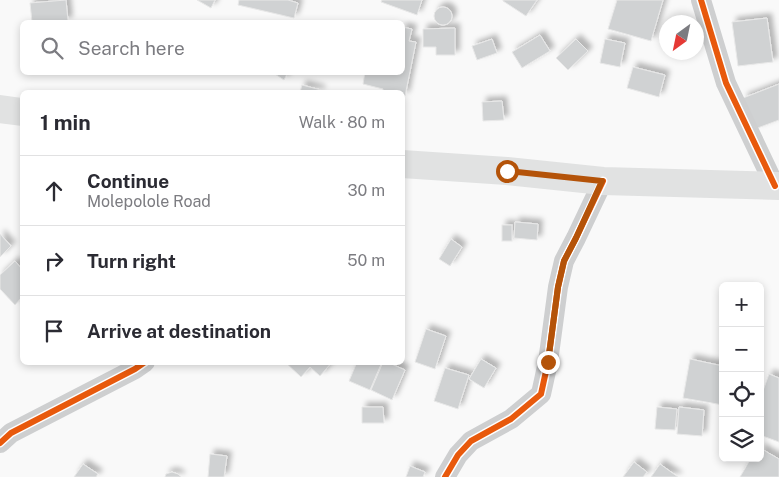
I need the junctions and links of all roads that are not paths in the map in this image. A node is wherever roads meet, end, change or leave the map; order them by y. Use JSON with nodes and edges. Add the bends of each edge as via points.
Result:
{"nodes":[{"id":1,"x":701,"y":0,"type":"edge"},
{"id":2,"x":0,"y":109,"type":"edge"},
{"id":3,"x":20,"y":112,"type":"edge"},
{"id":4,"x":405,"y":164,"type":"edge"},
{"id":5,"x":602,"y":181,"type":"junction"},
{"id":6,"x":777,"y":186,"type":"edge"},
{"id":7,"x":141,"y":365,"type":"edge"},
{"id":8,"x":4,"y":435,"type":"edge"},
{"id":9,"x":446,"y":477,"type":"edge"}],
"edges":[{"from":1,"to":6,"type":"street","via":[[726,84]]},
{"from":2,"to":3,"type":"main road"},
{"from":4,"to":5,"type":"main road"},
{"from":5,"to":6,"type":"main road"},
{"from":5,"to":9,"type":"street","via":[[564,261],[541,394],[511,420],[471,441],[458,455]]},
{"from":7,"to":8,"type":"street"}]}
